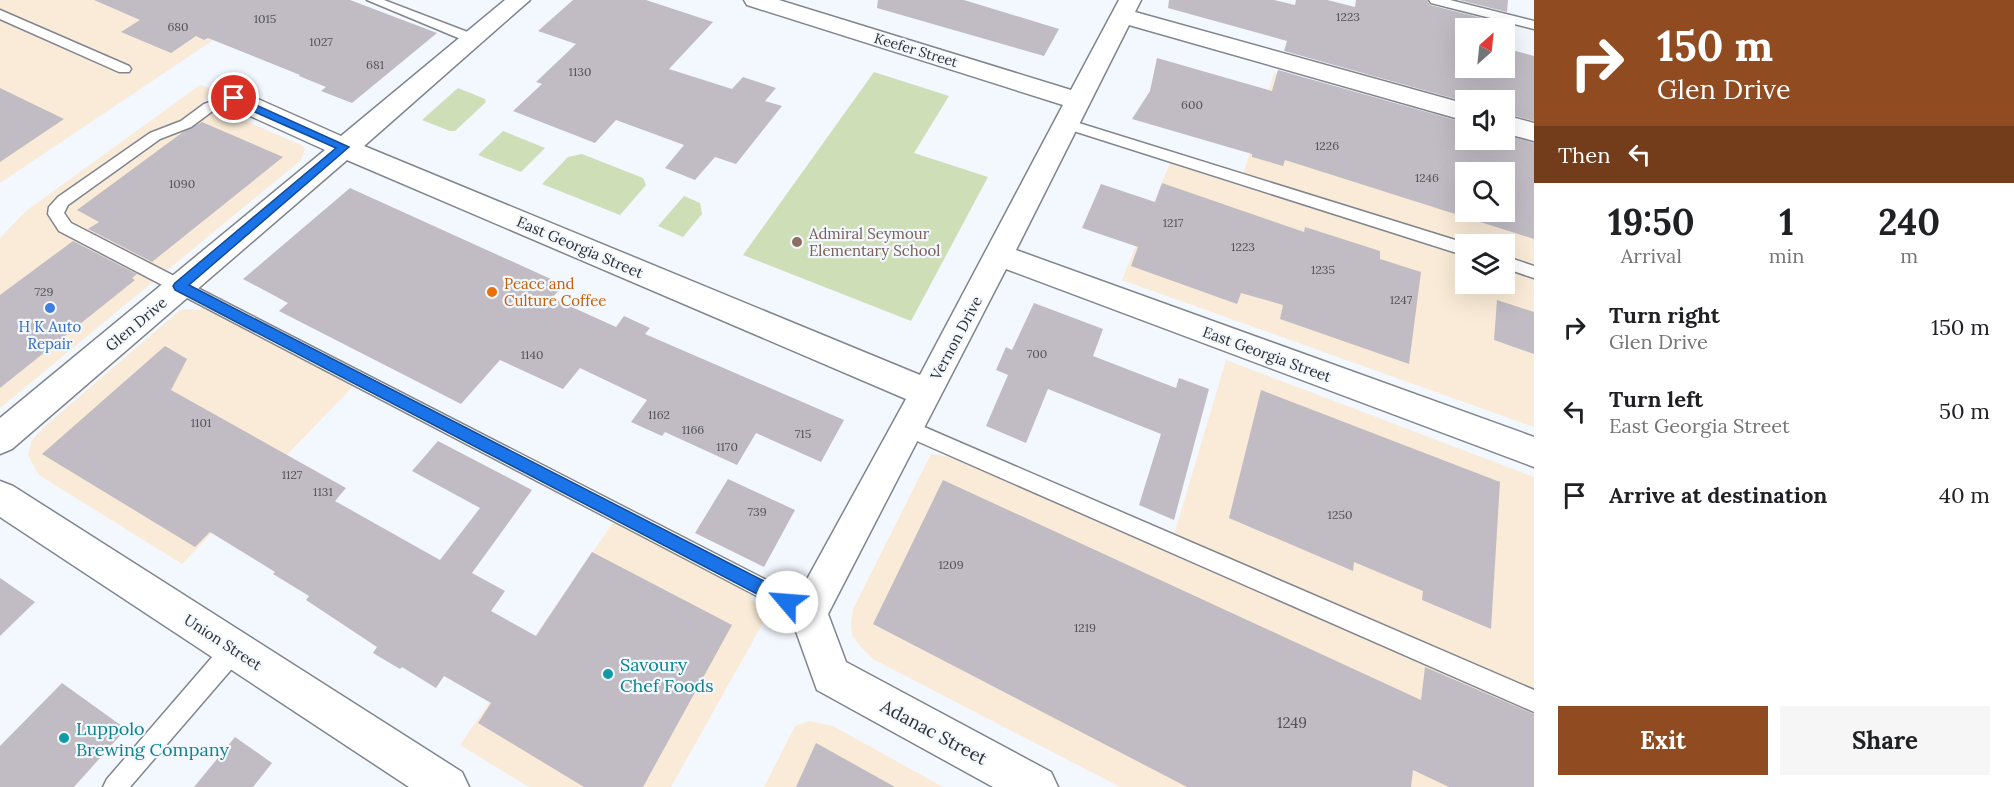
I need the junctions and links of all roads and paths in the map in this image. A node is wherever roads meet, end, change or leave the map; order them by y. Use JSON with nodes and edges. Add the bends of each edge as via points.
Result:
{"nodes":[{"id":1,"x":373,"y":0,"type":"edge"},
{"id":2,"x":519,"y":0,"type":"edge"},
{"id":3,"x":755,"y":0,"type":"edge"},
{"id":4,"x":1435,"y":0,"type":"edge"},
{"id":5,"x":1127,"y":4,"type":"edge"},
{"id":6,"x":0,"y":14,"type":"edge"},
{"id":7,"x":1534,"y":25,"type":"edge"},
{"id":8,"x":473,"y":39,"type":"junction"},
{"id":9,"x":124,"y":69,"type":"dead end"},
{"id":10,"x":234,"y":98,"type":"joint"},
{"id":11,"x":1455,"y":110,"type":"edge"},
{"id":12,"x":1072,"y":112,"type":"junction"},
{"id":13,"x":1515,"y":127,"type":"edge"},
{"id":14,"x":1534,"y":132,"type":"edge"},
{"id":15,"x":344,"y":147,"type":"junction"},
{"id":16,"x":1455,"y":246,"type":"edge"},
{"id":17,"x":999,"y":255,"type":"junction"},
{"id":18,"x":1515,"y":266,"type":"edge"},
{"id":19,"x":1534,"y":272,"type":"edge"},
{"id":20,"x":180,"y":286,"type":"junction"},
{"id":21,"x":927,"y":393,"type":"junction"},
{"id":22,"x":908,"y":428,"type":"junction"},
{"id":23,"x":0,"y":439,"type":"edge"},
{"id":24,"x":1534,"y":452,"type":"edge"},
{"id":25,"x":0,"y":497,"type":"edge"},
{"id":26,"x":808,"y":612,"type":"junction"},
{"id":27,"x":234,"y":649,"type":"junction"},
{"id":28,"x":1534,"y":700,"type":"edge"},
{"id":29,"x":115,"y":787,"type":"edge"},
{"id":30,"x":447,"y":787,"type":"edge"},
{"id":31,"x":1036,"y":787,"type":"edge"}],
"edges":[{"from":1,"to":8,"type":"lane"},
{"from":2,"to":8,"type":"street","name":"Glen Drive"},
{"from":3,"to":12,"type":"street","name":"Keefer Street"},
{"from":4,"to":7,"type":"lane"},
{"from":5,"to":11,"type":"street","via":[[1163,27]]},
{"from":5,"to":12,"type":"street","name":"Vernon Drive"},
{"from":6,"to":9,"type":"lane"},
{"from":8,"to":15,"type":"street","name":"Glen Drive"},
{"from":10,"to":15,"type":"street","name":"East Georgia Street"},
{"from":10,"to":20,"type":"lane","via":[[155,136],[57,207],[56,214],[64,226]]},
{"from":12,"to":16,"type":"lane"},
{"from":12,"to":17,"type":"street","name":"Vernon Drive"},
{"from":13,"to":14,"type":"street"},
{"from":15,"to":20,"type":"street","name":"Glen Drive"},
{"from":15,"to":21,"type":"street","name":"East Georgia Street"},
{"from":17,"to":21,"type":"street","name":"Vernon Drive"},
{"from":17,"to":24,"type":"street","name":"East Georgia Street"},
{"from":18,"to":19,"type":"lane"},
{"from":20,"to":23,"type":"street","name":"Glen Drive"},
{"from":20,"to":26,"type":"lane"},
{"from":21,"to":22,"type":"street","name":"Vernon Drive"},
{"from":22,"to":26,"type":"street","name":"Vernon Drive"},
{"from":22,"to":28,"type":"lane"},
{"from":25,"to":27,"type":"street","name":"Union Street"},
{"from":26,"to":31,"type":"street","name":"Adanac Street","via":[[831,676]]},
{"from":27,"to":29,"type":"lane"},
{"from":27,"to":30,"type":"street","name":"Union Street"}]}
